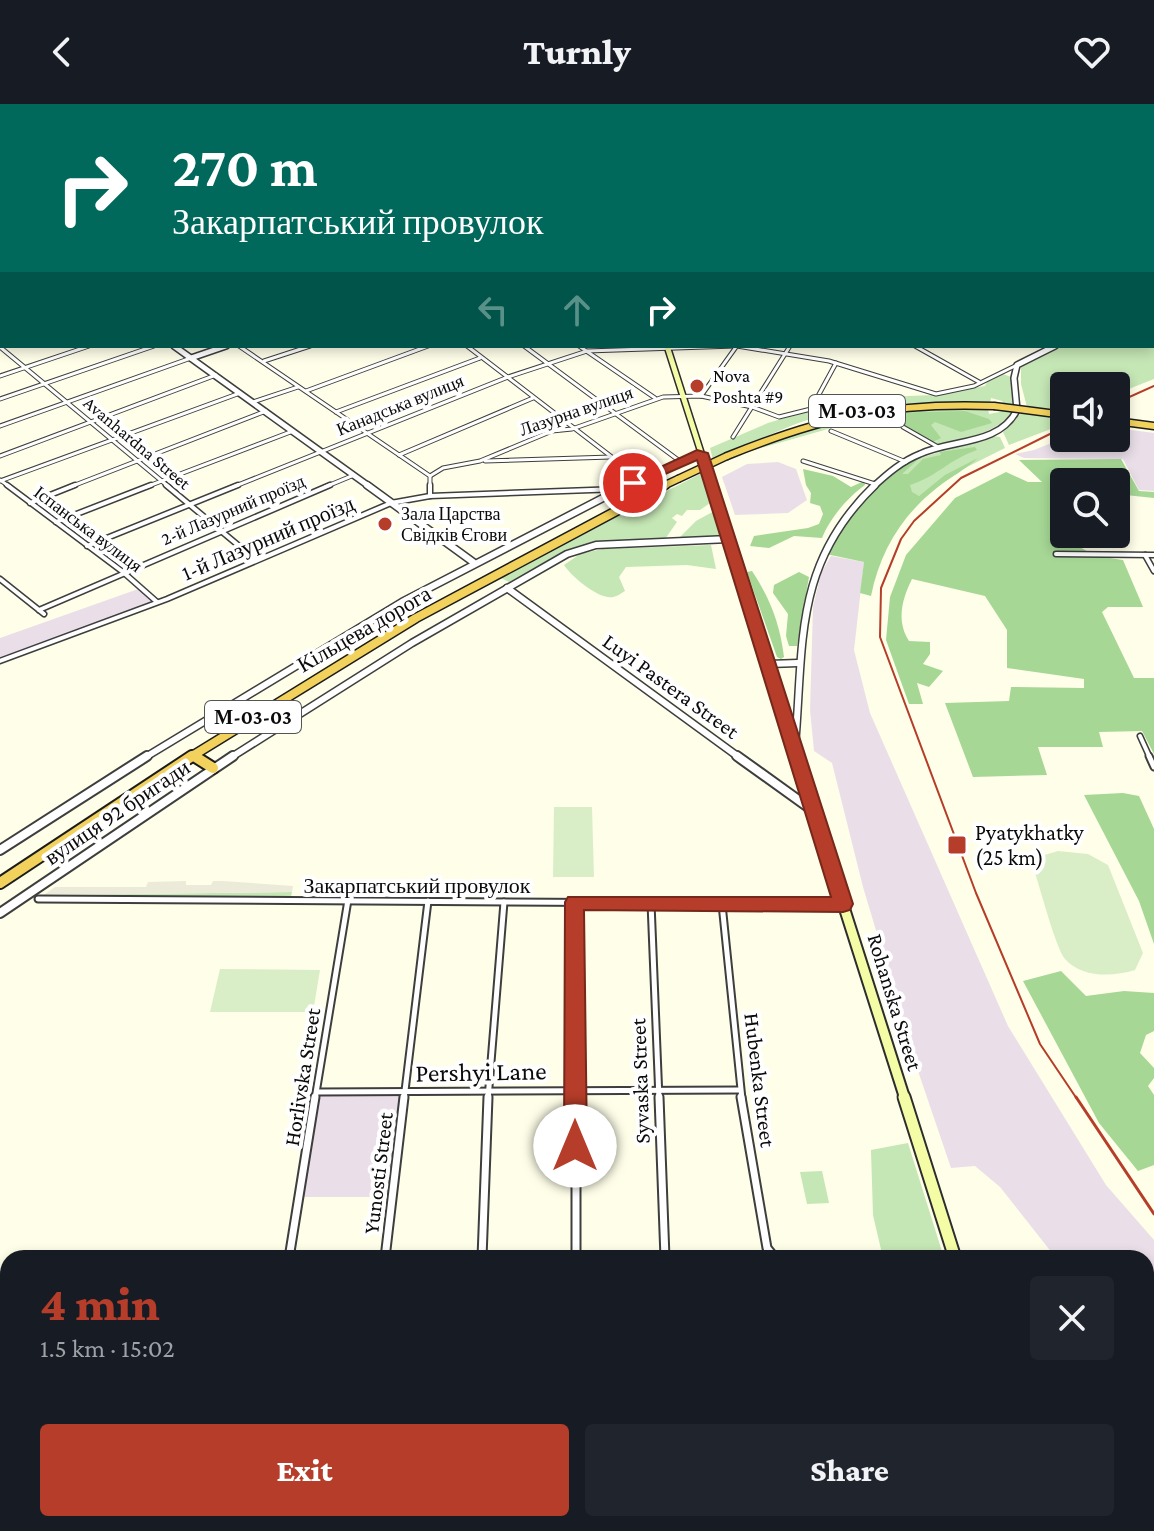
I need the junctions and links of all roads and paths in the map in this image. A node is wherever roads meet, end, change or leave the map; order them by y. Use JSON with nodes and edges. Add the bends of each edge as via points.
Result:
{"nodes":[{"id":1,"x":1,"y":348,"type":"edge"},
{"id":2,"x":83,"y":348,"type":"edge"},
{"id":3,"x":148,"y":348,"type":"edge"},
{"id":4,"x":177,"y":348,"type":"edge"},
{"id":5,"x":220,"y":348,"type":"edge"},
{"id":6,"x":242,"y":348,"type":"edge"},
{"id":7,"x":304,"y":348,"type":"edge"},
{"id":8,"x":423,"y":348,"type":"edge"},
{"id":9,"x":470,"y":348,"type":"edge"},
{"id":10,"x":527,"y":348,"type":"edge"},
{"id":11,"x":582,"y":348,"type":"edge"},
{"id":12,"x":648,"y":348,"type":"edge"},
{"id":13,"x":668,"y":348,"type":"edge"},
{"id":14,"x":735,"y":348,"type":"edge"},
{"id":15,"x":750,"y":348,"type":"edge"},
{"id":16,"x":789,"y":348,"type":"edge"},
{"id":17,"x":919,"y":348,"type":"edge"},
{"id":18,"x":1051,"y":348,"type":"edge"},
{"id":19,"x":587,"y":351,"type":"junction"},
{"id":20,"x":7,"y":353,"type":"junction"},
{"id":21,"x":785,"y":353,"type":"junction"},
{"id":22,"x":0,"y":355,"type":"edge"},
{"id":23,"x":481,"y":357,"type":"junction"},
{"id":24,"x":191,"y":358,"type":"junction"},
{"id":25,"x":263,"y":362,"type":"junction"},
{"id":26,"x":836,"y":363,"type":"junction"},
{"id":27,"x":547,"y":364,"type":"junction"},
{"id":28,"x":1017,"y":365,"type":"junction"},
{"id":29,"x":26,"y":367,"type":"junction"},
{"id":30,"x":216,"y":375,"type":"junction"},
{"id":31,"x":0,"y":376,"type":"edge"},
{"id":32,"x":508,"y":377,"type":"junction"},
{"id":33,"x":980,"y":382,"type":"junction"},
{"id":34,"x":46,"y":383,"type":"junction"},
{"id":35,"x":299,"y":386,"type":"junction"},
{"id":36,"x":306,"y":391,"type":"junction"},
{"id":37,"x":240,"y":393,"type":"junction"},
{"id":38,"x":683,"y":396,"type":"junction"},
{"id":39,"x":701,"y":396,"type":"junction"},
{"id":40,"x":534,"y":397,"type":"junction"},
{"id":41,"x":656,"y":398,"type":"junction"},
{"id":42,"x":0,"y":399,"type":"edge"},
{"id":43,"x":68,"y":402,"type":"junction"},
{"id":44,"x":253,"y":402,"type":"junction"},
{"id":45,"x":752,"y":407,"type":"junction"},
{"id":46,"x":266,"y":411,"type":"junction"},
{"id":47,"x":336,"y":412,"type":"junction"},
{"id":48,"x":1050,"y":413,"type":"edge"},
{"id":49,"x":616,"y":414,"type":"junction"},
{"id":50,"x":91,"y":421,"type":"junction"},
{"id":51,"x":1130,"y":423,"type":"edge"},
{"id":52,"x":0,"y":426,"type":"edge"},
{"id":53,"x":1154,"y":426,"type":"edge"},
{"id":54,"x":903,"y":427,"type":"dead end"},
{"id":55,"x":572,"y":429,"type":"junction"},
{"id":56,"x":294,"y":431,"type":"junction"},
{"id":57,"x":831,"y":431,"type":"dead end"},
{"id":58,"x":365,"y":433,"type":"junction"},
{"id":59,"x":733,"y":437,"type":"dead end"},
{"id":60,"x":113,"y":440,"type":"junction"},
{"id":61,"x":938,"y":447,"type":"junction"},
{"id":62,"x":324,"y":451,"type":"junction"},
{"id":63,"x":701,"y":453,"type":"junction"},
{"id":64,"x":399,"y":455,"type":"junction"},
{"id":65,"x":0,"y":456,"type":"edge"},
{"id":66,"x":612,"y":457,"type":"junction"},
{"id":67,"x":138,"y":461,"type":"junction"},
{"id":68,"x":480,"y":461,"type":"junction"},
{"id":69,"x":803,"y":461,"type":"dead end"},
{"id":70,"x":681,"y":462,"type":"junction"},
{"id":71,"x":906,"y":462,"type":"junction"},
{"id":72,"x":355,"y":475,"type":"junction"},
{"id":73,"x":430,"y":476,"type":"junction"},
{"id":74,"x":0,"y":481,"type":"edge"},
{"id":75,"x":162,"y":482,"type":"junction"},
{"id":76,"x":633,"y":483,"type":"junction"},
{"id":77,"x":875,"y":484,"type":"junction"},
{"id":78,"x":620,"y":489,"type":"junction"},
{"id":79,"x":430,"y":496,"type":"junction"},
{"id":80,"x":30,"y":503,"type":"junction"},
{"id":81,"x":391,"y":503,"type":"junction"},
{"id":82,"x":189,"y":504,"type":"junction"},
{"id":83,"x":56,"y":522,"type":"junction"},
{"id":84,"x":221,"y":531,"type":"junction"},
{"id":85,"x":729,"y":539,"type":"junction"},
{"id":86,"x":87,"y":546,"type":"junction"},
{"id":87,"x":1056,"y":554,"type":"dead end"},
{"id":88,"x":1145,"y":555,"type":"junction"},
{"id":89,"x":1154,"y":555,"type":"edge"},
{"id":90,"x":256,"y":560,"type":"junction"},
{"id":91,"x":473,"y":562,"type":"junction"},
{"id":92,"x":1154,"y":571,"type":"edge"},
{"id":93,"x":123,"y":572,"type":"junction"},
{"id":94,"x":0,"y":579,"type":"edge"},
{"id":95,"x":507,"y":588,"type":"junction"},
{"id":96,"x":157,"y":602,"type":"junction"},
{"id":97,"x":0,"y":661,"type":"edge"},
{"id":98,"x":798,"y":663,"type":"junction"},
{"id":99,"x":769,"y":664,"type":"junction"},
{"id":100,"x":1140,"y":736,"type":"dead end"},
{"id":101,"x":795,"y":746,"type":"junction"},
{"id":102,"x":193,"y":755,"type":"junction"},
{"id":103,"x":1153,"y":764,"type":"edge"},
{"id":104,"x":213,"y":768,"type":"junction"},
{"id":105,"x":815,"y":812,"type":"junction"},
{"id":106,"x":0,"y":850,"type":"edge"},
{"id":107,"x":0,"y":883,"type":"edge"},
{"id":108,"x":38,"y":899,"type":"dead end"},
{"id":109,"x":348,"y":900,"type":"junction"},
{"id":110,"x":428,"y":901,"type":"junction"},
{"id":111,"x":504,"y":902,"type":"junction"},
{"id":112,"x":575,"y":902,"type":"junction"},
{"id":113,"x":651,"y":903,"type":"junction"},
{"id":114,"x":722,"y":904,"type":"junction"},
{"id":115,"x":843,"y":904,"type":"junction"},
{"id":116,"x":0,"y":913,"type":"edge"},
{"id":117,"x":658,"y":1090,"type":"junction"},
{"id":118,"x":740,"y":1090,"type":"junction"},
{"id":119,"x":575,"y":1091,"type":"junction"},
{"id":120,"x":318,"y":1092,"type":"junction"},
{"id":121,"x":406,"y":1093,"type":"junction"},
{"id":122,"x":488,"y":1093,"type":"junction"},
{"id":123,"x":290,"y":1250,"type":"edge"},
{"id":124,"x":386,"y":1250,"type":"edge"},
{"id":125,"x":482,"y":1250,"type":"edge"},
{"id":126,"x":576,"y":1250,"type":"edge"},
{"id":127,"x":665,"y":1250,"type":"edge"},
{"id":128,"x":769,"y":1250,"type":"edge"},
{"id":129,"x":952,"y":1250,"type":"edge"}],
"edges":[{"from":1,"to":20,"type":"street","name":"Avanhardna Street"},
{"from":2,"to":29,"type":"street"},
{"from":3,"to":34,"type":"street"},
{"from":4,"to":24,"type":"street"},
{"from":5,"to":24,"type":"street"},
{"from":6,"to":25,"type":"street"},
{"from":7,"to":25,"type":"street"},
{"from":8,"to":36,"type":"street"},
{"from":9,"to":23,"type":"street"},
{"from":10,"to":27,"type":"street"},
{"from":11,"to":19,"type":"street"},
{"from":12,"to":19,"type":"street","name":"Канадська вулиця"},
{"from":13,"to":38,"type":"main road","name":"Rohanska Street"},
{"from":14,"to":39,"type":"street"},
{"from":15,"to":21,"type":"street","name":"Канадська вулиця"},
{"from":16,"to":21,"type":"street"},
{"from":17,"to":33,"type":"street"},
{"from":18,"to":28,"type":"street"},
{"from":19,"to":27,"type":"street","name":"Канадська вулиця"},
{"from":19,"to":41,"type":"street"},
{"from":20,"to":22,"type":"street"},
{"from":20,"to":29,"type":"street","name":"Avanhardna Street"},
{"from":21,"to":26,"type":"street","name":"Канадська вулиця"},
{"from":21,"to":45,"type":"street"},
{"from":23,"to":32,"type":"street"},
{"from":23,"to":47,"type":"street"},
{"from":24,"to":30,"type":"street"},
{"from":24,"to":43,"type":"street"},
{"from":25,"to":35,"type":"street"},
{"from":26,"to":33,"type":"street","name":"Канадська вулиця","via":[[936,394]]},
{"from":26,"to":45,"type":"street","name":"Лазурна вулиця","via":[[811,409],[779,417]]},
{"from":27,"to":32,"type":"street","name":"Канадська вулиця"},
{"from":27,"to":49,"type":"street"},
{"from":28,"to":33,"type":"street"},
{"from":28,"to":61,"type":"street","via":[[1020,403],[1009,422],[991,433]]},
{"from":29,"to":31,"type":"street"},
{"from":29,"to":34,"type":"street","name":"Avanhardna Street"},
{"from":30,"to":37,"type":"street"},
{"from":30,"to":50,"type":"street"},
{"from":32,"to":40,"type":"street"},
{"from":32,"to":58,"type":"street","name":"Канадська вулиця"},
{"from":34,"to":42,"type":"street"},
{"from":34,"to":43,"type":"street","name":"Avanhardna Street"},
{"from":35,"to":36,"type":"street"},
{"from":35,"to":44,"type":"street"},
{"from":36,"to":47,"type":"street"},
{"from":37,"to":44,"type":"street"},
{"from":37,"to":60,"type":"street"},
{"from":38,"to":39,"type":"street","name":"Лазурна вулиця"},
{"from":38,"to":41,"type":"street","name":"Лазурна вулиця"},
{"from":38,"to":63,"type":"main road","name":"Rohanska Street"},
{"from":39,"to":45,"type":"street","name":"Лазурна вулиця"},
{"from":40,"to":55,"type":"street"},
{"from":40,"to":64,"type":"street"},
{"from":41,"to":49,"type":"street","name":"Лазурна вулиця"},
{"from":43,"to":50,"type":"street","name":"Avanhardna Street"},
{"from":43,"to":52,"type":"street"},
{"from":44,"to":46,"type":"street"},
{"from":45,"to":59,"type":"street"},
{"from":46,"to":56,"type":"street"},
{"from":46,"to":67,"type":"street"},
{"from":47,"to":58,"type":"street"},
{"from":48,"to":102,"type":"highway","name":"Кільцева дорога","number":"М-03-03","bridge":true,"via":[[933,404],[860,410],[798,426],[678,479],[514,563]]},
{"from":49,"to":55,"type":"street","name":"Лазурна вулиця"},
{"from":49,"to":70,"type":"street"},
{"from":50,"to":60,"type":"street","name":"Avanhardna Street"},
{"from":50,"to":65,"type":"street"},
{"from":51,"to":53,"type":"highway"},
{"from":54,"to":61,"type":"street"},
{"from":55,"to":66,"type":"street"},
{"from":55,"to":68,"type":"street","name":"Лазурна вулиця","via":[[552,431]]},
{"from":56,"to":62,"type":"street"},
{"from":56,"to":75,"type":"street"},
{"from":57,"to":71,"type":"street"},
{"from":58,"to":62,"type":"street","name":"Канадська вулиця"},
{"from":58,"to":64,"type":"street"},
{"from":60,"to":67,"type":"street","name":"Avanhardna Street"},
{"from":60,"to":74,"type":"street"},
{"from":61,"to":71,"type":"street"},
{"from":62,"to":72,"type":"street"},
{"from":62,"to":82,"type":"street","name":"Канадська вулиця"},
{"from":63,"to":70,"type":"street","name":"вулиця 92 бригади"},
{"from":63,"to":85,"type":"main road","name":"Rohanska Street"},
{"from":64,"to":73,"type":"street"},
{"from":66,"to":68,"type":"street","name":"Лазурна вулиця"},
{"from":66,"to":76,"type":"street"},
{"from":67,"to":75,"type":"street","name":"Avanhardna Street"},
{"from":67,"to":80,"type":"street"},
{"from":68,"to":73,"type":"street","name":"Лазурна вулиця"},
{"from":69,"to":77,"type":"street"},
{"from":70,"to":76,"type":"street","name":"вулиця 92 бригади"},
{"from":71,"to":77,"type":"street"},
{"from":72,"to":81,"type":"street"},
{"from":72,"to":84,"type":"street","name":"2-й Лазурний проїзд"},
{"from":73,"to":79,"type":"street"},
{"from":74,"to":80,"type":"street","name":"Іспанська вулиця"},
{"from":75,"to":82,"type":"street","name":"Avanhardna Street"},
{"from":75,"to":83,"type":"street"},
{"from":76,"to":78,"type":"street","name":"вулиця 92 бригади"},
{"from":77,"to":98,"type":"street","via":[[835,529],[818,562]]},
{"from":78,"to":79,"type":"street"},
{"from":78,"to":91,"type":"street","name":"вулиця 92 бригади"},
{"from":79,"to":81,"type":"street"},
{"from":80,"to":83,"type":"street","name":"Іспанська вулиця"},
{"from":81,"to":90,"type":"street","name":"1-й Лазурний проїзд"},
{"from":81,"to":91,"type":"street"},
{"from":82,"to":84,"type":"street","name":"Avanhardna Street"},
{"from":82,"to":86,"type":"street","name":"Канадська вулиця"},
{"from":83,"to":86,"type":"street","name":"Іспанська вулиця"},
{"from":84,"to":90,"type":"street","name":"Avanhardna Street"},
{"from":84,"to":93,"type":"street","name":"2-й Лазурний проїзд"},
{"from":85,"to":95,"type":"street","name":"вулиця 92 бригади","via":[[587,546]]},
{"from":85,"to":99,"type":"main road","name":"Rohanska Street"},
{"from":86,"to":93,"type":"street","name":"Іспанська вулиця"},
{"from":87,"to":88,"type":"street"},
{"from":88,"to":89,"type":"street"},
{"from":88,"to":92,"type":"street"},
{"from":90,"to":96,"type":"street","name":"1-й Лазурний проїзд"},
{"from":91,"to":106,"type":"street","name":"вулиця 92 бригади","via":[[236,697]]},
{"from":93,"to":94,"type":"street","name":"2-й Лазурний проїзд","via":[[41,612]]},
{"from":93,"to":96,"type":"street","name":"Іспанська вулиця"},
{"from":95,"to":104,"type":"street","name":"вулиця 92 бригади"},
{"from":95,"to":105,"type":"street","name":"Luyi Pastera Street"},
{"from":96,"to":97,"type":"street","name":"1-й Лазурний проїзд"},
{"from":98,"to":99,"type":"street"},
{"from":98,"to":101,"type":"street"},
{"from":99,"to":101,"type":"main road","name":"Rohanska Street"},
{"from":100,"to":103,"type":"street"},
{"from":101,"to":105,"type":"main road","name":"Rohanska Street"},
{"from":102,"to":104,"type":"highway"},
{"from":102,"to":107,"type":"highway","name":"Кільцева дорога","number":"М-03-03"},
{"from":104,"to":116,"type":"street","name":"вулиця 92 бригади"},
{"from":105,"to":115,"type":"main road","name":"Rohanska Street"},
{"from":108,"to":109,"type":"street","name":"Закарпатський провулок"},
{"from":109,"to":110,"type":"street","name":"Закарпатський провулок"},
{"from":109,"to":120,"type":"street","name":"Horlivska Street"},
{"from":110,"to":111,"type":"street","name":"Закарпатський провулок"},
{"from":110,"to":121,"type":"street","name":"Yunosti Street"},
{"from":111,"to":112,"type":"street","name":"Закарпатський провулок"},
{"from":111,"to":122,"type":"street"},
{"from":112,"to":113,"type":"street","name":"Закарпатський провулок"},
{"from":112,"to":119,"type":"street"},
{"from":113,"to":114,"type":"street","name":"Закарпатський провулок"},
{"from":113,"to":117,"type":"street","name":"Syvaska Street"},
{"from":114,"to":115,"type":"street","name":"Закарпатський провулок"},
{"from":114,"to":118,"type":"street","name":"Hubenka Street"},
{"from":115,"to":129,"type":"main road","name":"Rohanska Street"},
{"from":117,"to":118,"type":"street","name":"Pershyi Lane"},
{"from":117,"to":119,"type":"street","name":"Pershyi Lane"},
{"from":117,"to":127,"type":"street","name":"Syvaska Street"},
{"from":118,"to":128,"type":"street","name":"Hubenka Street"},
{"from":119,"to":122,"type":"street","name":"Pershyi Lane"},
{"from":119,"to":126,"type":"street"},
{"from":120,"to":121,"type":"street","name":"Pershyi Lane"},
{"from":120,"to":123,"type":"street","name":"Horlivska Street"},
{"from":121,"to":122,"type":"street","name":"Pershyi Lane"},
{"from":121,"to":124,"type":"street","name":"Yunosti Street"},
{"from":122,"to":125,"type":"street"}]}
